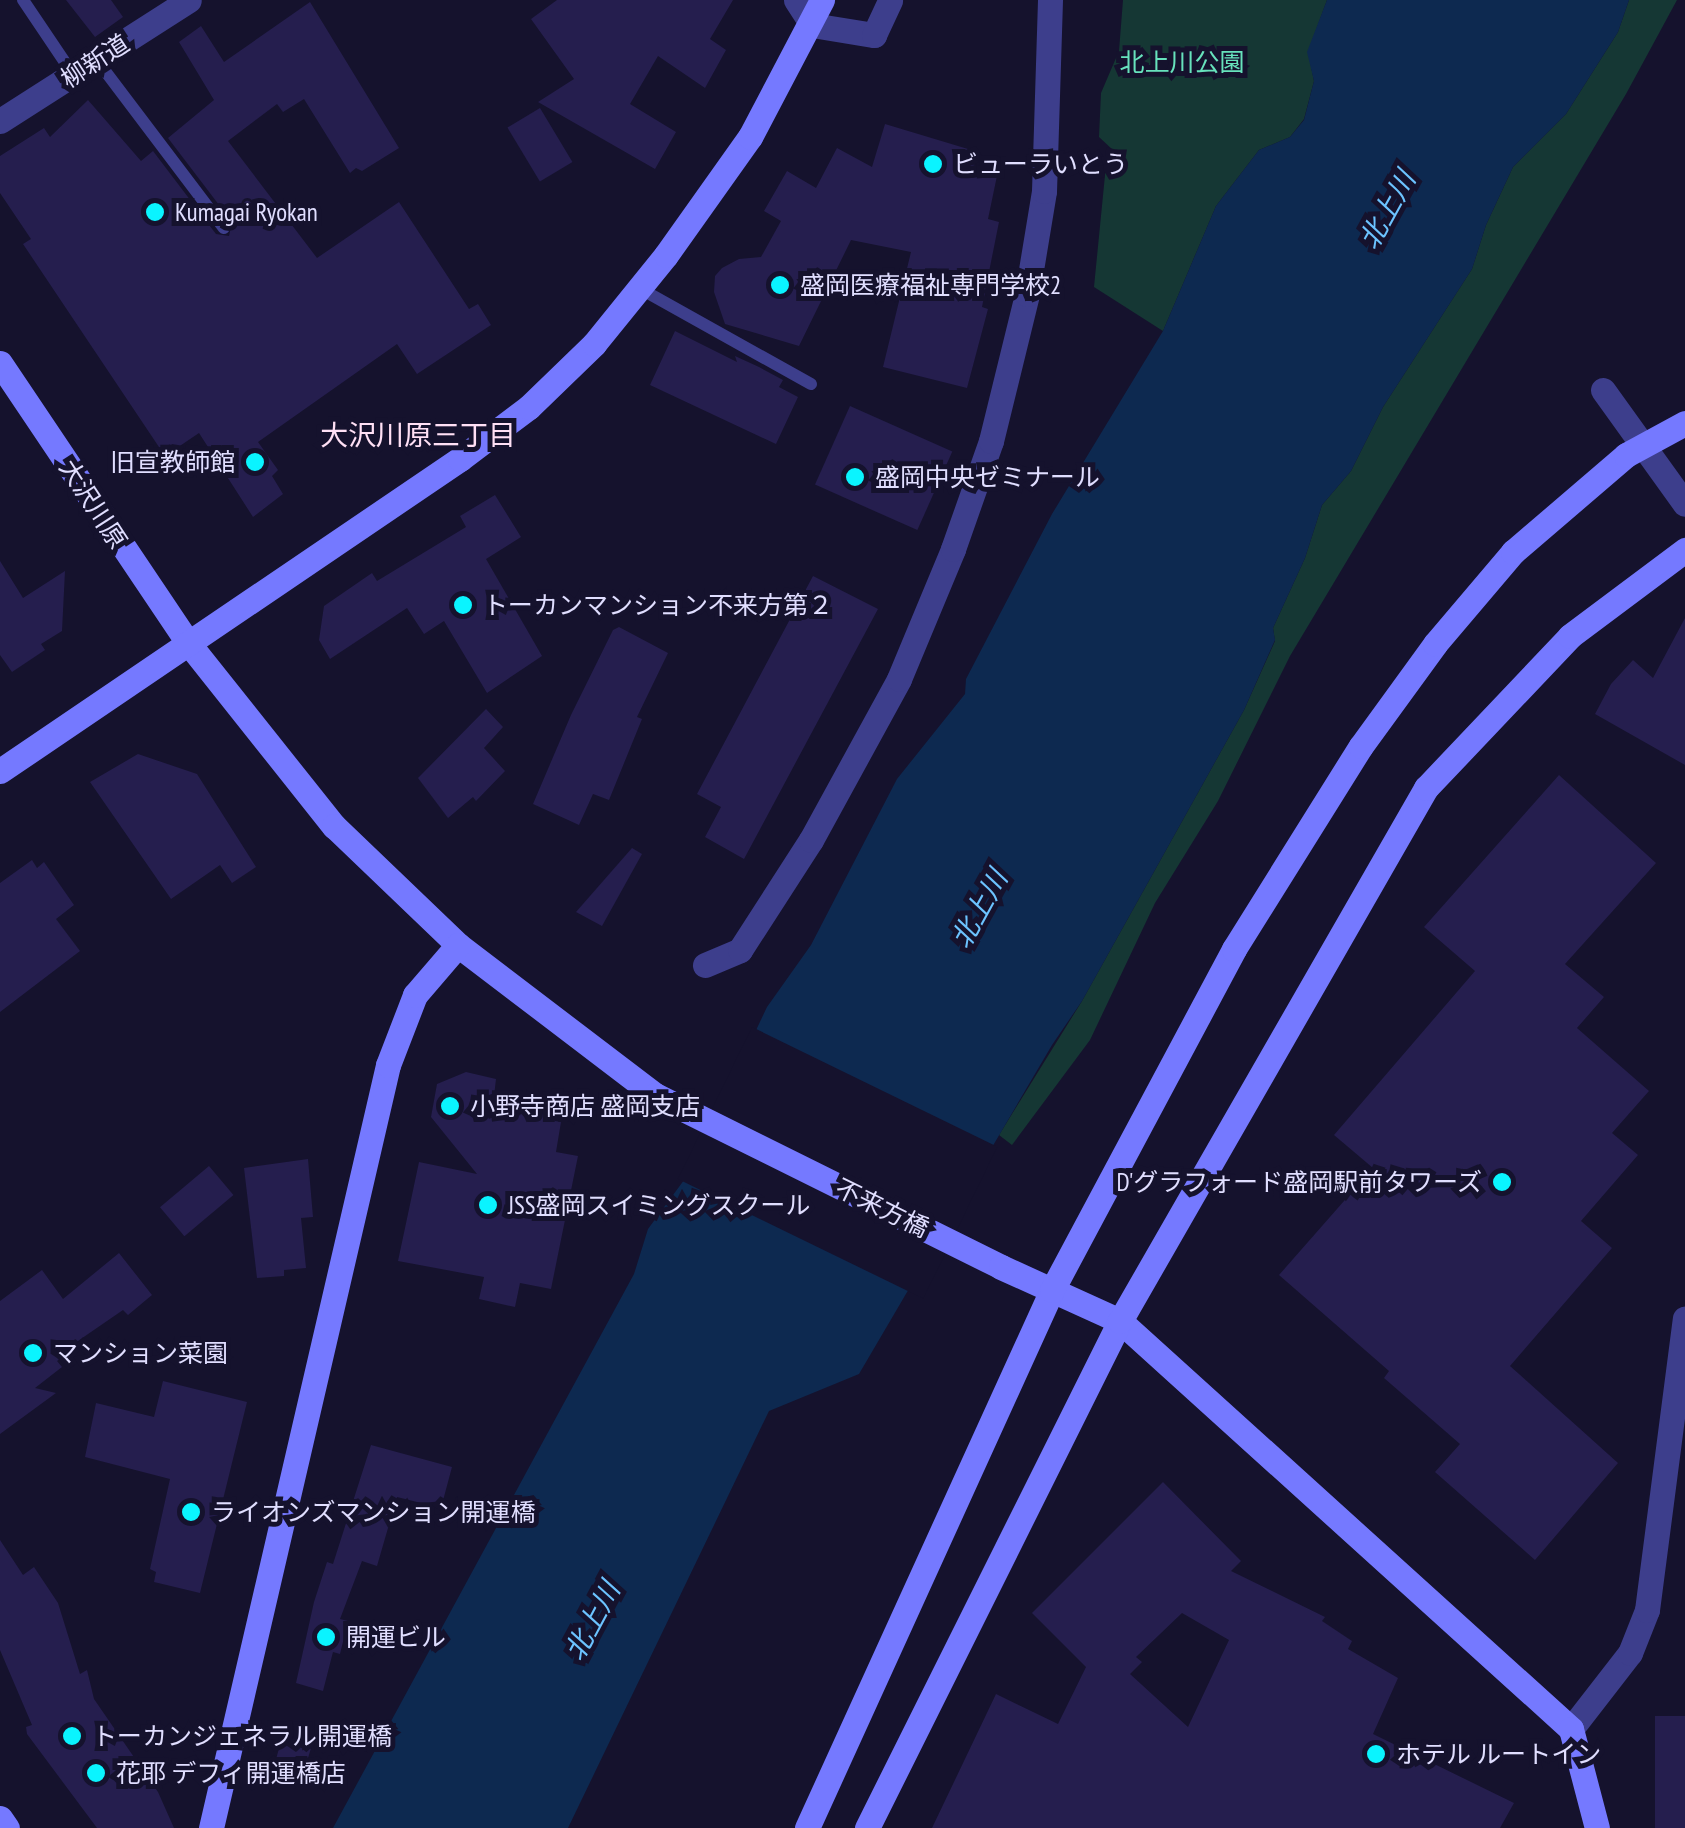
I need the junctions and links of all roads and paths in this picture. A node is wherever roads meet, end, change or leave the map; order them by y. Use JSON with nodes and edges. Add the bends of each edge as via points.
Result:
{"nodes":[{"id":1,"x":23,"y":0,"type":"edge"},
{"id":2,"x":189,"y":0,"type":"edge"},
{"id":3,"x":796,"y":0,"type":"edge"},
{"id":4,"x":822,"y":0,"type":"edge"},
{"id":5,"x":890,"y":0,"type":"edge"},
{"id":6,"x":1050,"y":0,"type":"edge"},
{"id":7,"x":812,"y":25,"type":"junction"},
{"id":8,"x":96,"y":60,"type":"junction"},
{"id":9,"x":74,"y":74,"type":"junction"},
{"id":10,"x":0,"y":121,"type":"edge"},
{"id":11,"x":224,"y":228,"type":"dead end"},
{"id":12,"x":639,"y":288,"type":"junction"},
{"id":13,"x":0,"y":363,"type":"edge"},
{"id":14,"x":811,"y":384,"type":"dead end"},
{"id":15,"x":1604,"y":390,"type":"dead end"},
{"id":16,"x":1685,"y":423,"type":"edge"},
{"id":17,"x":1685,"y":504,"type":"edge"},
{"id":18,"x":1685,"y":550,"type":"edge"},
{"id":19,"x":189,"y":644,"type":"junction"},
{"id":20,"x":0,"y":771,"type":"edge"},
{"id":21,"x":458,"y":945,"type":"junction"},
{"id":22,"x":705,"y":965,"type":"dead end"},
{"id":23,"x":1052,"y":1290,"type":"junction"},
{"id":24,"x":1685,"y":1318,"type":"edge"},
{"id":25,"x":1120,"y":1321,"type":"junction"},
{"id":26,"x":1571,"y":1729,"type":"junction"},
{"id":27,"x":0,"y":1818,"type":"edge"},
{"id":28,"x":7,"y":1828,"type":"edge"},
{"id":29,"x":211,"y":1828,"type":"edge"},
{"id":30,"x":807,"y":1828,"type":"edge"},
{"id":31,"x":867,"y":1828,"type":"edge"},
{"id":32,"x":1597,"y":1828,"type":"edge"}],
"edges":[{"from":1,"to":9,"type":"lane"},
{"from":2,"to":8,"type":"street","name":"柳新道"},
{"from":3,"to":7,"type":"street"},
{"from":4,"to":7,"type":"street"},
{"from":5,"to":7,"type":"street","via":[[874,34]]},
{"from":6,"to":22,"type":"street","via":[[1044,191],[1028,294],[992,441],[899,679],[811,840],[740,950]]},
{"from":7,"to":12,"type":"street","via":[[750,137]]},
{"from":8,"to":9,"type":"street","name":"柳新道"},
{"from":8,"to":11,"type":"lane"},
{"from":9,"to":10,"type":"street","name":"柳新道"},
{"from":12,"to":14,"type":"lane"},
{"from":12,"to":19,"type":"street","via":[[529,407]]},
{"from":13,"to":19,"type":"street","name":"大沢川原"},
{"from":15,"to":17,"type":"street"},
{"from":16,"to":23,"type":"street","bridge":true,"via":[[1626,455],[1513,552],[1434,644],[1234,948]]},
{"from":18,"to":25,"type":"street","via":[[1570,636],[1426,788]]},
{"from":19,"to":20,"type":"street"},
{"from":19,"to":21,"type":"street","name":"大沢川原","via":[[334,826]]},
{"from":21,"to":23,"type":"street","name":"不来方橋","via":[[654,1094]]},
{"from":21,"to":29,"type":"street","via":[[416,995],[388,1065]]},
{"from":23,"to":25,"type":"street","name":"不来方橋"},
{"from":23,"to":30,"type":"street"},
{"from":24,"to":26,"type":"street","via":[[1647,1610],[1630,1654]]},
{"from":25,"to":26,"type":"street","name":"不来方橋"},
{"from":25,"to":31,"type":"street"},
{"from":26,"to":32,"type":"street"},
{"from":27,"to":28,"type":"street"}]}
